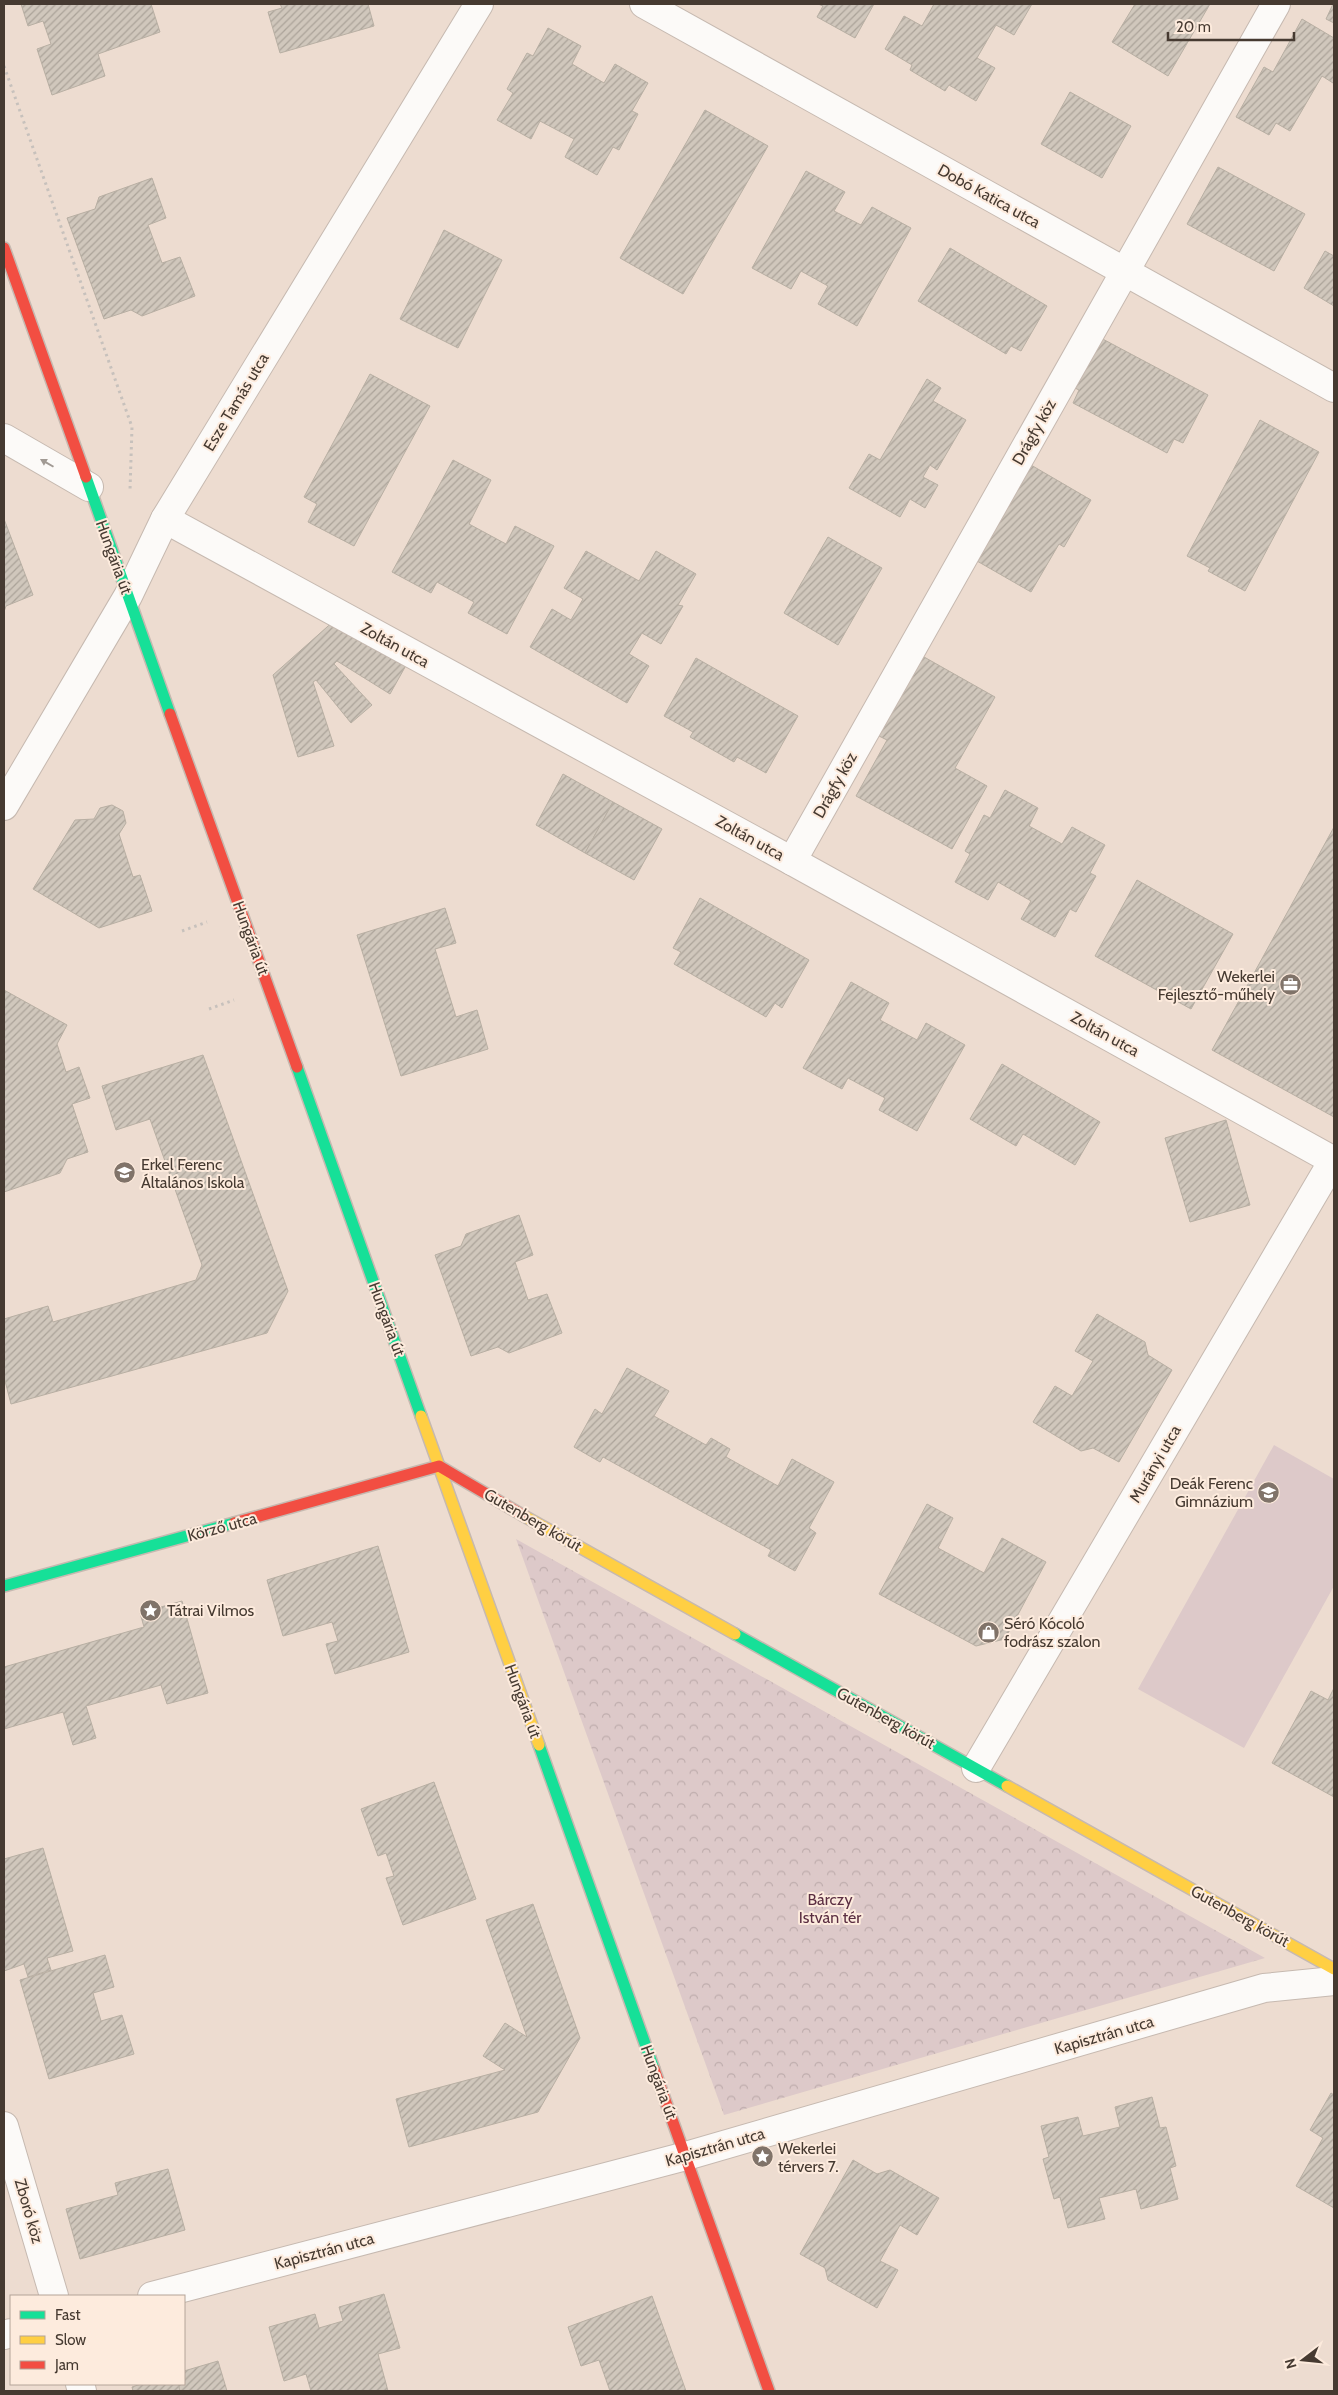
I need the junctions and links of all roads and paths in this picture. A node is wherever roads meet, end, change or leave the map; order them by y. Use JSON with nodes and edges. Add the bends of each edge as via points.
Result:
{"nodes":[{"id":1,"x":479,"y":4,"type":"edge"},
{"id":2,"x":644,"y":4,"type":"edge"},
{"id":3,"x":1276,"y":4,"type":"edge"},
{"id":4,"x":4,"y":66,"type":"edge"},
{"id":5,"x":4,"y":248,"type":"edge"},
{"id":6,"x":1125,"y":271,"type":"junction"},
{"id":7,"x":1334,"y":388,"type":"edge"},
{"id":8,"x":132,"y":427,"type":"dead end"},
{"id":9,"x":4,"y":438,"type":"edge"},
{"id":10,"x":89,"y":487,"type":"junction"},
{"id":11,"x":165,"y":519,"type":"junction"},
{"id":12,"x":128,"y":596,"type":"junction"},
{"id":13,"x":4,"y":806,"type":"edge"},
{"id":14,"x":792,"y":861,"type":"junction"},
{"id":15,"x":209,"y":922,"type":"dead end"},
{"id":16,"x":182,"y":931,"type":"dead end"},
{"id":17,"x":237,"y":999,"type":"dead end"},
{"id":18,"x":209,"y":1009,"type":"dead end"},
{"id":19,"x":1334,"y":1160,"type":"edge"},
{"id":20,"x":439,"y":1466,"type":"junction"},
{"id":21,"x":4,"y":1586,"type":"edge"},
{"id":22,"x":976,"y":1768,"type":"junction"},
{"id":23,"x":1334,"y":1969,"type":"edge"},
{"id":24,"x":1334,"y":1981,"type":"edge"},
{"id":25,"x":4,"y":2126,"type":"edge"},
{"id":26,"x":686,"y":2156,"type":"junction"},
{"id":27,"x":54,"y":2295,"type":"edge"},
{"id":28,"x":156,"y":2295,"type":"edge"},
{"id":29,"x":769,"y":2391,"type":"edge"}],
"edges":[{"from":1,"to":11,"type":"street","name":"Esze Tamás utca"},
{"from":2,"to":6,"type":"street","name":"Dobó Katica utca"},
{"from":3,"to":6,"type":"street","name":"Drágfy köz"},
{"from":4,"to":8,"type":"path"},
{"from":5,"to":10,"type":"street","name":"Hungária út"},
{"from":6,"to":7,"type":"street","name":"Dobó Katica utca"},
{"from":6,"to":14,"type":"street","name":"Drágfy köz"},
{"from":10,"to":9,"type":"street","one_way":true},
{"from":10,"to":12,"type":"street","name":"Hungária út"},
{"from":11,"to":12,"type":"street","name":"Esze Tamás utca"},
{"from":11,"to":14,"type":"street","name":"Zoltán utca"},
{"from":12,"to":13,"type":"street","name":"Esze Tamás utca"},
{"from":12,"to":20,"type":"street","name":"Hungária út"},
{"from":14,"to":19,"type":"street","name":"Zoltán utca"},
{"from":15,"to":16,"type":"path"},
{"from":17,"to":18,"type":"path"},
{"from":19,"to":22,"type":"street","name":"Murányi utca"},
{"from":20,"to":21,"type":"street","name":"Körző utca"},
{"from":20,"to":22,"type":"street","name":"Gutenberg körút"},
{"from":20,"to":26,"type":"street","name":"Hungária út"},
{"from":22,"to":23,"type":"street","name":"Gutenberg körút"},
{"from":24,"to":26,"type":"street","name":"Kapisztrán utca","via":[[1264,1988]]},
{"from":25,"to":27,"type":"street","name":"Zboró köz"},
{"from":26,"to":28,"type":"street","name":"Kapisztrán utca"},
{"from":26,"to":29,"type":"street","name":"Hungária út"}]}
